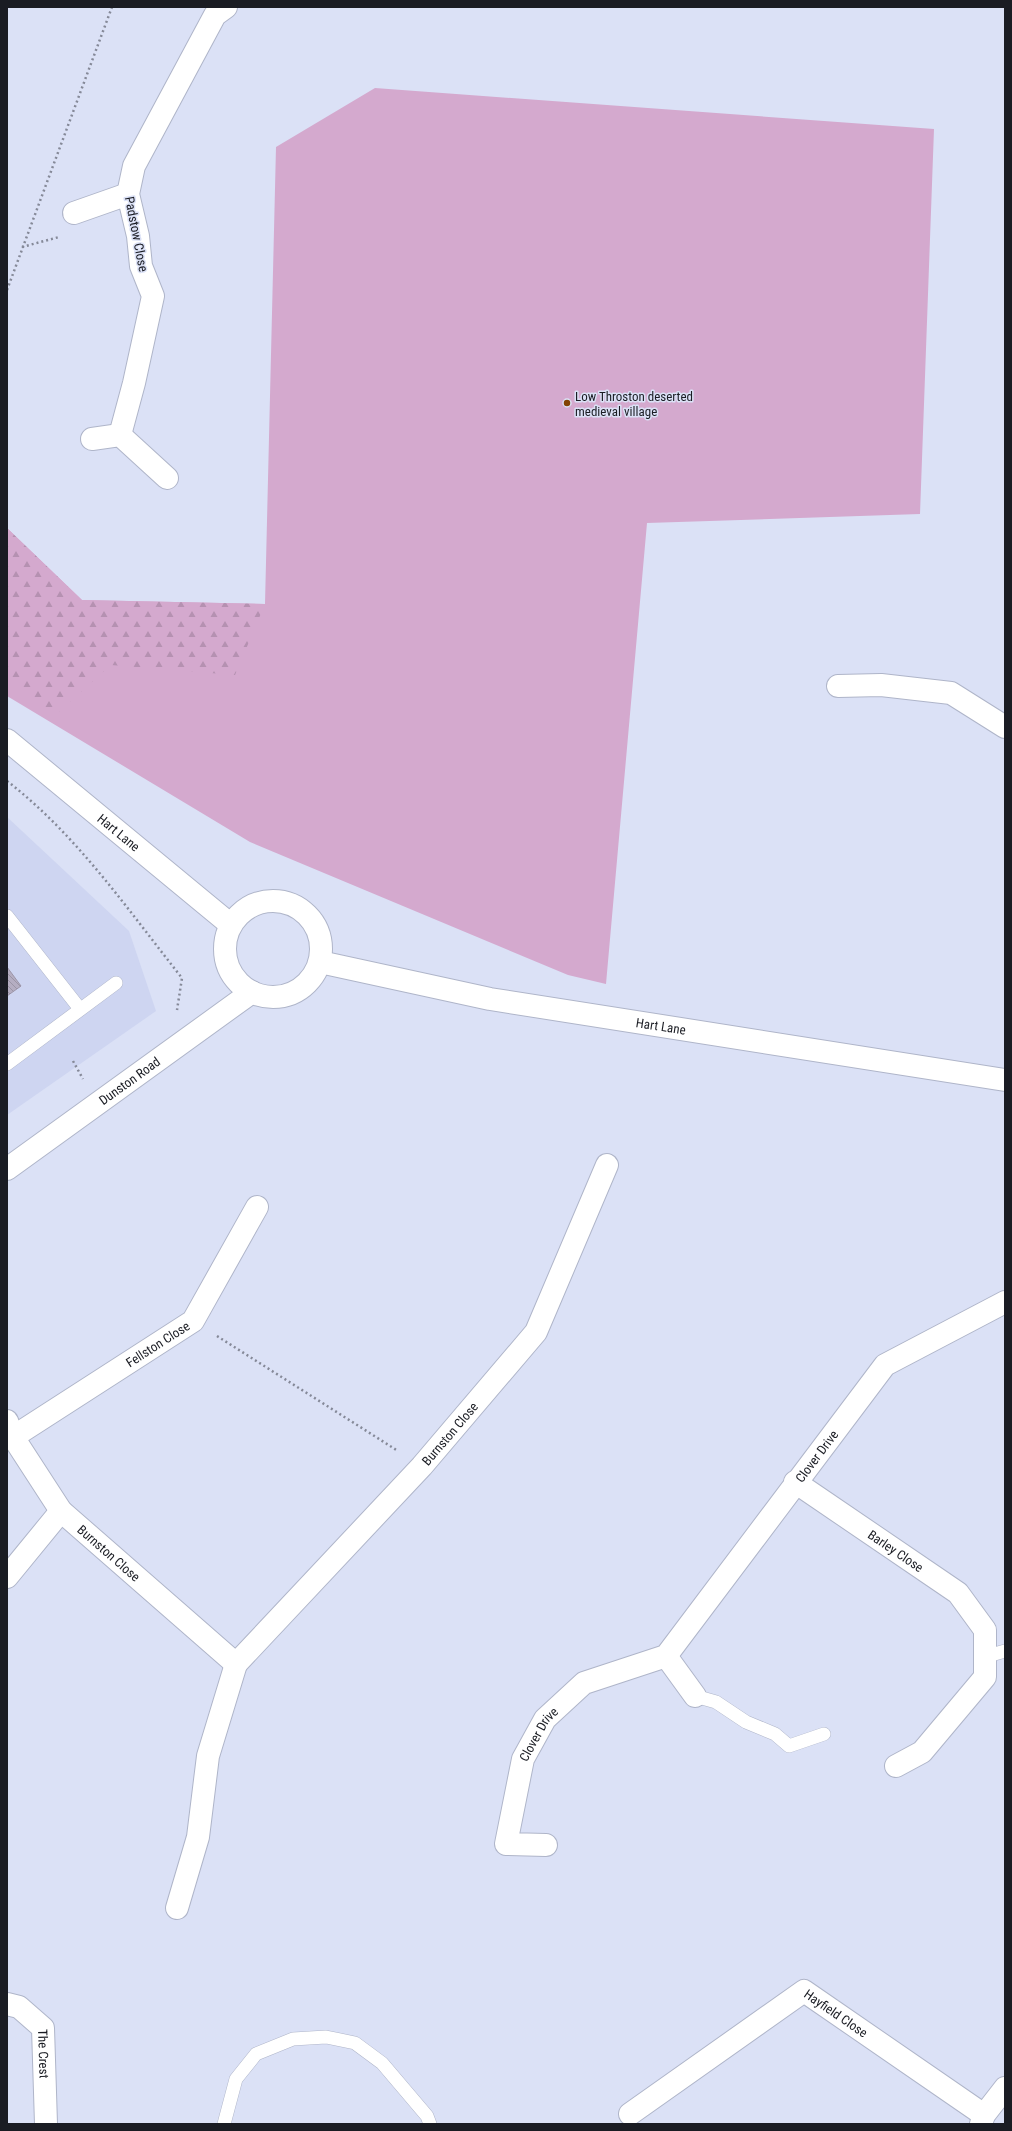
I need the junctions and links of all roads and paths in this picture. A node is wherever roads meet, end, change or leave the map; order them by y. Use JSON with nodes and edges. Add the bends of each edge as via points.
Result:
{"nodes":[{"id":1,"x":112,"y":7,"type":"edge"},
{"id":2,"x":226,"y":7,"type":"edge"},
{"id":3,"x":128,"y":194,"type":"junction"},
{"id":4,"x":74,"y":213,"type":"dead end"},
{"id":5,"x":7,"y":290,"type":"edge"},
{"id":6,"x":120,"y":435,"type":"junction"},
{"id":7,"x":92,"y":438,"type":"dead end"},
{"id":8,"x":167,"y":478,"type":"dead end"},
{"id":9,"x":838,"y":686,"type":"dead end"},
{"id":10,"x":1005,"y":727,"type":"edge"},
{"id":11,"x":7,"y":740,"type":"edge"},
{"id":12,"x":7,"y":916,"type":"edge"},
{"id":13,"x":231,"y":925,"type":"junction"},
{"id":14,"x":320,"y":962,"type":"junction"},
{"id":15,"x":116,"y":983,"type":"dead end"},
{"id":16,"x":252,"y":992,"type":"junction"},
{"id":17,"x":80,"y":1009,"type":"junction"},
{"id":18,"x":73,"y":1061,"type":"dead end"},
{"id":19,"x":7,"y":1064,"type":"edge"},
{"id":20,"x":1005,"y":1080,"type":"edge"},
{"id":21,"x":84,"y":1081,"type":"dead end"},
{"id":22,"x":607,"y":1165,"type":"dead end"},
{"id":23,"x":7,"y":1169,"type":"edge"},
{"id":24,"x":256,"y":1207,"type":"dead end"},
{"id":25,"x":1005,"y":1302,"type":"edge"},
{"id":26,"x":193,"y":1321,"type":"junction"},
{"id":27,"x":10,"y":1429,"type":"edge"},
{"id":28,"x":422,"y":1466,"type":"junction"},
{"id":29,"x":795,"y":1482,"type":"junction"},
{"id":30,"x":61,"y":1512,"type":"junction"},
{"id":31,"x":7,"y":1576,"type":"edge"},
{"id":32,"x":1005,"y":1651,"type":"edge"},
{"id":33,"x":666,"y":1656,"type":"junction"},
{"id":34,"x":984,"y":1657,"type":"junction"},
{"id":35,"x":236,"y":1664,"type":"junction"},
{"id":36,"x":695,"y":1696,"type":"joint"},
{"id":37,"x":824,"y":1734,"type":"dead end"},
{"id":38,"x":896,"y":1766,"type":"dead end"},
{"id":39,"x":546,"y":1845,"type":"dead end"},
{"id":40,"x":177,"y":1908,"type":"dead end"},
{"id":41,"x":7,"y":2004,"type":"edge"},
{"id":42,"x":1005,"y":2088,"type":"edge"},
{"id":43,"x":630,"y":2114,"type":"dead end"},
{"id":44,"x":983,"y":2119,"type":"edge"},
{"id":45,"x":46,"y":2124,"type":"edge"},
{"id":46,"x":224,"y":2124,"type":"edge"},
{"id":47,"x":430,"y":2124,"type":"edge"}],
"edges":[{"from":1,"to":5,"type":"path"},
{"from":2,"to":3,"type":"street","name":"Padstow Close","via":[[215,15],[134,166]]},
{"from":3,"to":4,"type":"street"},
{"from":3,"to":6,"type":"street","name":"Padstow Close","via":[[138,236],[141,266],[153,296]]},
{"from":6,"to":7,"type":"street"},
{"from":6,"to":8,"type":"street"},
{"from":9,"to":10,"type":"street","via":[[880,684],[951,693]]},
{"from":11,"to":13,"type":"street","name":"Hart Lane"},
{"from":12,"to":17,"type":"lane"},
{"from":13,"to":14,"type":"street","via":[[242,911],[259,903],[277,900],[295,906],[308,915],[317,929],[321,943]]},
{"from":13,"to":16,"type":"street","via":[[226,940],[226,958],[231,973],[239,983]]},
{"from":14,"to":16,"type":"street","via":[[312,977],[300,988],[286,995],[274,997]]},
{"from":14,"to":20,"type":"street","name":"Hart Lane","via":[[490,999]]},
{"from":15,"to":17,"type":"lane"},
{"from":16,"to":23,"type":"street","name":"Dunston Road"},
{"from":17,"to":19,"type":"lane"},
{"from":18,"to":21,"type":"path"},
{"from":22,"to":28,"type":"street","name":"Burnston Close","via":[[536,1332]]},
{"from":24,"to":26,"type":"street","name":"Fellston Close"},
{"from":25,"to":29,"type":"street","name":"Clover Drive","via":[[885,1365]]},
{"from":26,"to":27,"type":"street","name":"Fellston Close"},
{"from":26,"to":28,"type":"path"},
{"from":27,"to":30,"type":"street","name":"Burnston Close"},
{"from":28,"to":35,"type":"street","name":"Burnston Close"},
{"from":29,"to":33,"type":"street","name":"Clover Drive"},
{"from":29,"to":34,"type":"street","name":"Barley Close","via":[[958,1593],[984,1630]]},
{"from":30,"to":31,"type":"street"},
{"from":30,"to":35,"type":"street","name":"Burnston Close"},
{"from":32,"to":34,"type":"lane"},
{"from":33,"to":36,"type":"street"},
{"from":33,"to":39,"type":"street","name":"Clover Drive","via":[[584,1683],[545,1719],[523,1759],[506,1844]]},
{"from":34,"to":38,"type":"street","via":[[984,1676],[922,1752]]},
{"from":35,"to":40,"type":"street","name":"Burnston Close","via":[[208,1756],[198,1837]]},
{"from":36,"to":37,"type":"lane","via":[[716,1702],[741,1719],[775,1734],[789,1746]]},
{"from":41,"to":45,"type":"street","name":"The Crest","via":[[19,2007],[43,2028]]},
{"from":42,"to":44,"type":"street"},
{"from":43,"to":44,"type":"street","name":"Hayfield Close","via":[[804,1991]]},
{"from":46,"to":47,"type":"lane","via":[[236,2079],[256,2054],[294,2039],[326,2037],[355,2043],[382,2063],[427,2116]]}]}
